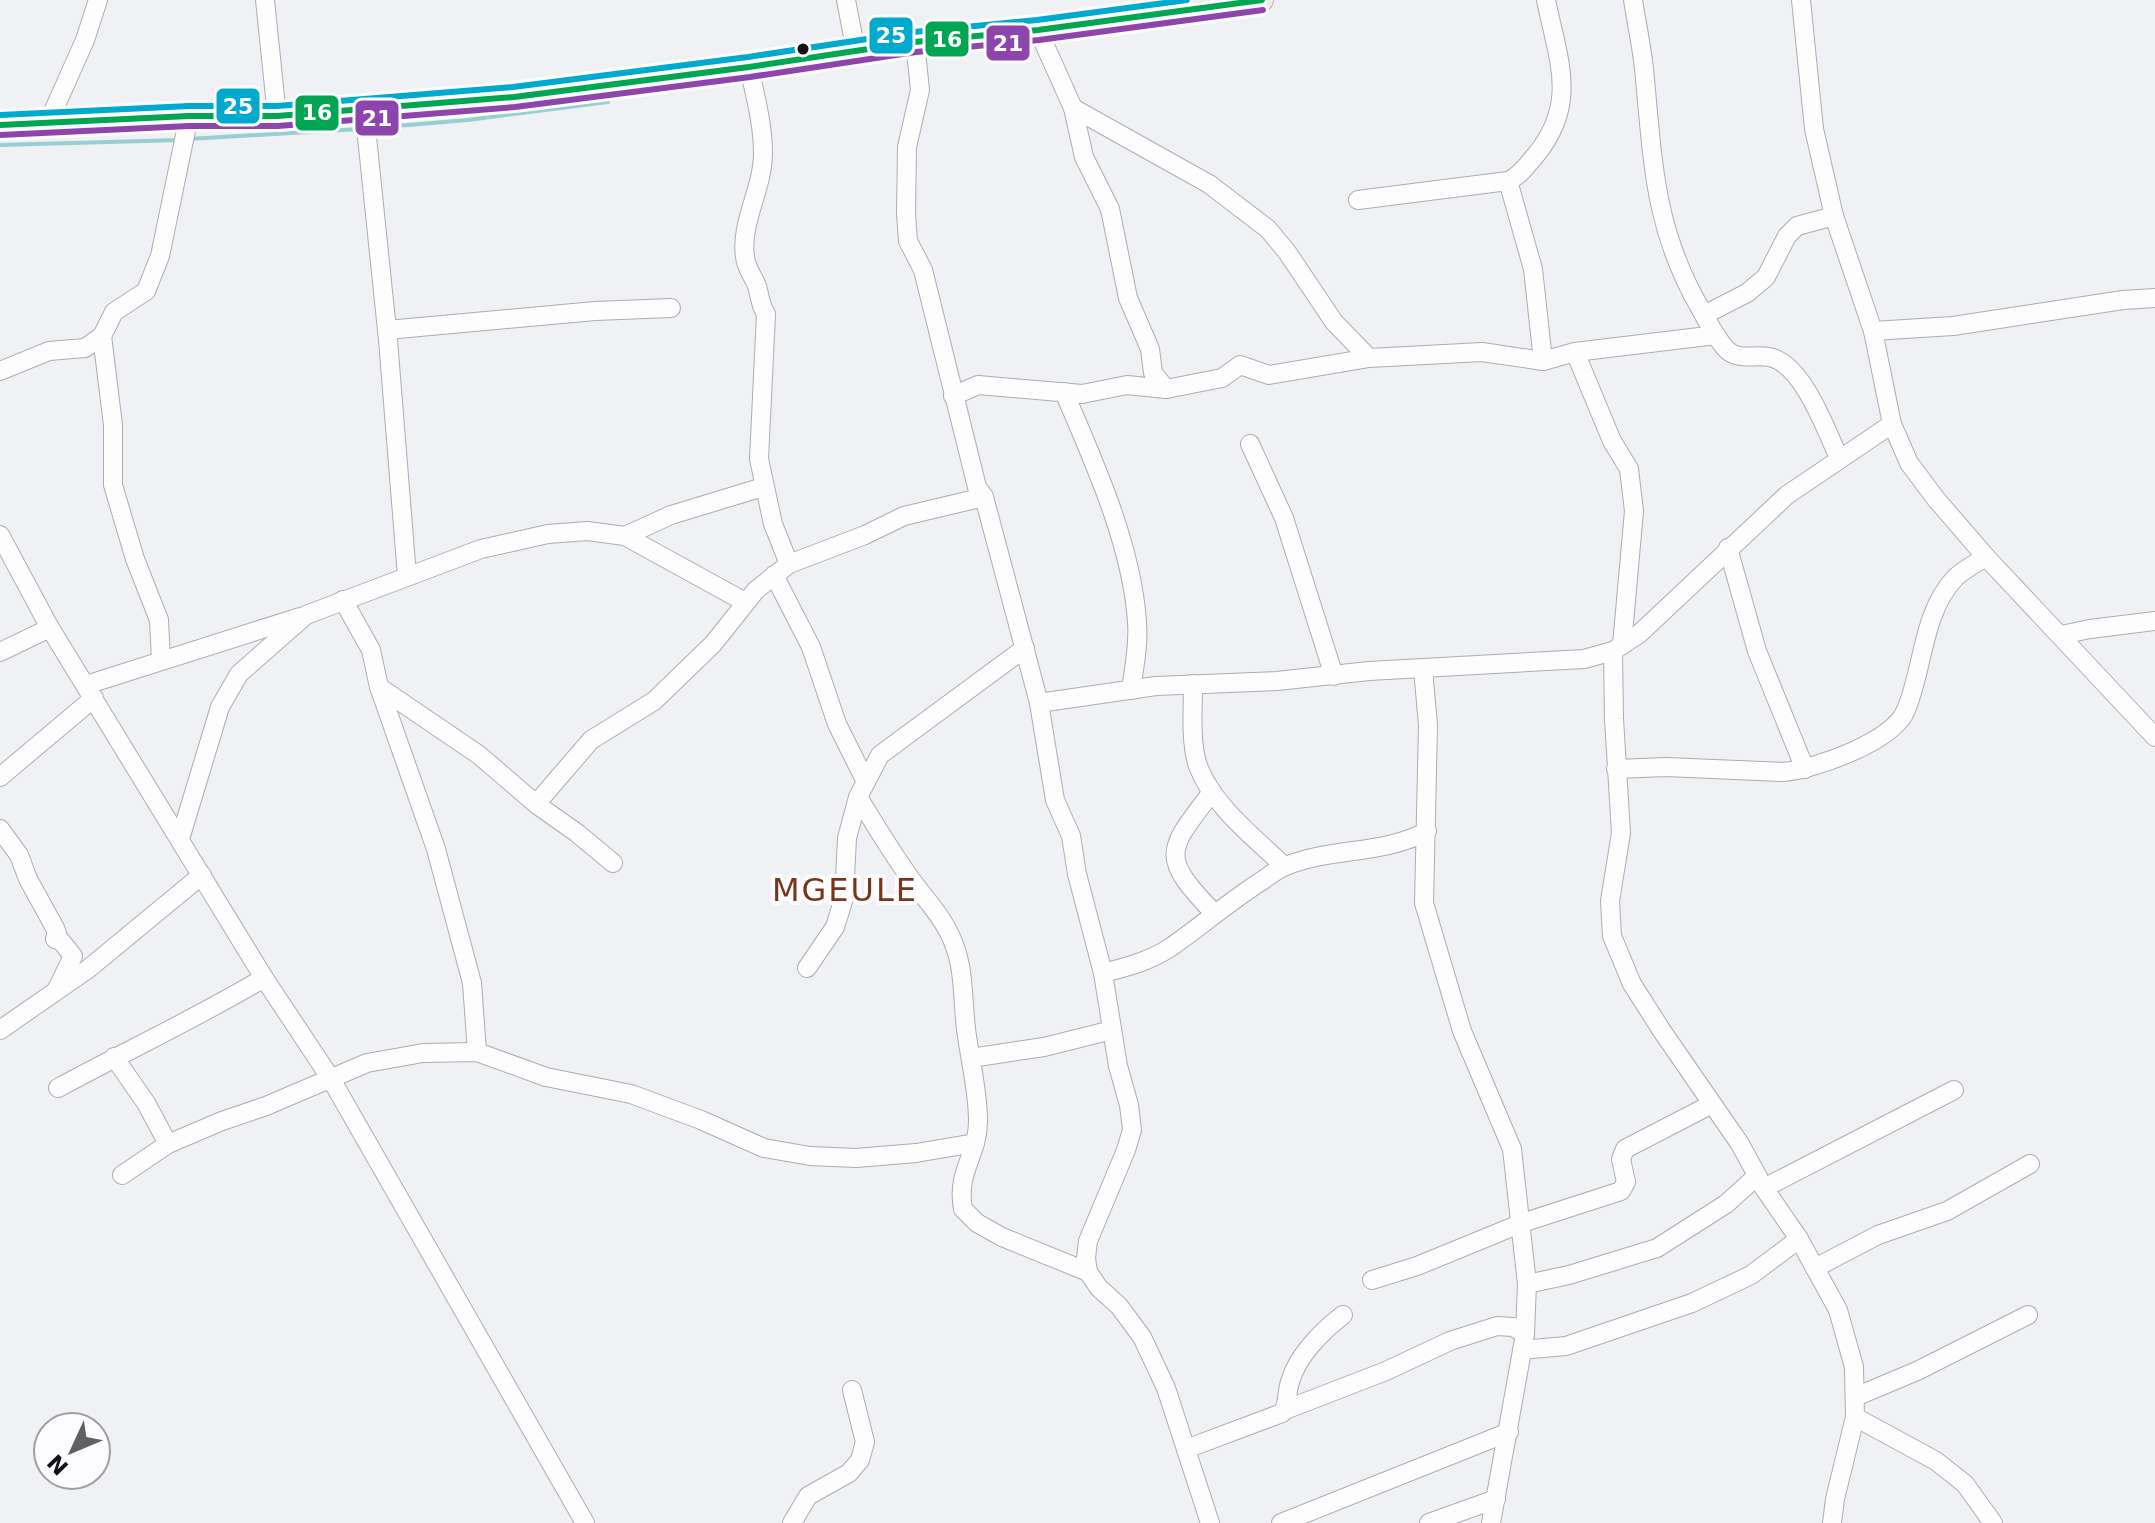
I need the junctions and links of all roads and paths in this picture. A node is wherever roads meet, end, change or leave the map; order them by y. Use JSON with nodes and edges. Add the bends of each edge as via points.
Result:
{"nodes":[{"id":1,"x":98,"y":0,"type":"edge"},
{"id":2,"x":265,"y":0,"type":"edge"},
{"id":3,"x":846,"y":0,"type":"edge"},
{"id":4,"x":1262,"y":0,"type":"edge"},
{"id":5,"x":1546,"y":0,"type":"edge"},
{"id":6,"x":1633,"y":0,"type":"edge"},
{"id":7,"x":1801,"y":0,"type":"edge"},
{"id":8,"x":1038,"y":30,"type":"junction"},
{"id":9,"x":915,"y":42,"type":"junction"},
{"id":10,"x":856,"y":52,"type":"junction"},
{"id":11,"x":749,"y":67,"type":"junction"},
{"id":12,"x":364,"y":108,"type":"junction"},
{"id":13,"x":1073,"y":108,"type":"junction"},
{"id":14,"x":189,"y":116,"type":"junction"},
{"id":15,"x":277,"y":116,"type":"junction"},
{"id":16,"x":48,"y":123,"type":"junction"},
{"id":17,"x":0,"y":125,"type":"edge"},
{"id":18,"x":1508,"y":181,"type":"junction"},
{"id":19,"x":1358,"y":200,"type":"dead end"},
{"id":20,"x":1834,"y":216,"type":"junction"},
{"id":21,"x":2155,"y":298,"type":"edge"},
{"id":22,"x":671,"y":308,"type":"dead end"},
{"id":23,"x":1704,"y":315,"type":"junction"},
{"id":24,"x":387,"y":330,"type":"junction"},
{"id":25,"x":1873,"y":331,"type":"junction"},
{"id":26,"x":1716,"y":335,"type":"junction"},
{"id":27,"x":102,"y":336,"type":"junction"},
{"id":28,"x":1575,"y":352,"type":"junction"},
{"id":29,"x":1369,"y":358,"type":"junction"},
{"id":30,"x":1543,"y":361,"type":"junction"},
{"id":31,"x":0,"y":371,"type":"edge"},
{"id":32,"x":1166,"y":389,"type":"junction"},
{"id":33,"x":1064,"y":392,"type":"junction"},
{"id":34,"x":953,"y":396,"type":"junction"},
{"id":35,"x":1892,"y":424,"type":"junction"},
{"id":36,"x":1250,"y":444,"type":"dead end"},
{"id":37,"x":1839,"y":458,"type":"junction"},
{"id":38,"x":763,"y":487,"type":"junction"},
{"id":39,"x":984,"y":497,"type":"junction"},
{"id":40,"x":0,"y":535,"type":"edge"},
{"id":41,"x":625,"y":536,"type":"junction"},
{"id":42,"x":1728,"y":548,"type":"junction"},
{"id":43,"x":1986,"y":557,"type":"junction"},
{"id":44,"x":782,"y":570,"type":"junction"},
{"id":45,"x":407,"y":576,"type":"junction"},
{"id":46,"x":343,"y":600,"type":"junction"},
{"id":47,"x":745,"y":602,"type":"junction"},
{"id":48,"x":306,"y":615,"type":"junction"},
{"id":49,"x":2155,"y":621,"type":"edge"},
{"id":50,"x":50,"y":628,"type":"junction"},
{"id":51,"x":2061,"y":635,"type":"junction"},
{"id":52,"x":1025,"y":648,"type":"junction"},
{"id":53,"x":1617,"y":648,"type":"junction"},
{"id":54,"x":0,"y":652,"type":"edge"},
{"id":55,"x":161,"y":660,"type":"junction"},
{"id":56,"x":1423,"y":669,"type":"junction"},
{"id":57,"x":1334,"y":676,"type":"junction"},
{"id":58,"x":1193,"y":684,"type":"junction"},
{"id":59,"x":379,"y":687,"type":"junction"},
{"id":60,"x":1131,"y":690,"type":"junction"},
{"id":61,"x":90,"y":692,"type":"junction"},
{"id":62,"x":1039,"y":703,"type":"junction"},
{"id":63,"x":2155,"y":737,"type":"edge"},
{"id":64,"x":1616,"y":769,"type":"junction"},
{"id":65,"x":1805,"y":769,"type":"junction"},
{"id":66,"x":0,"y":777,"type":"edge"},
{"id":67,"x":862,"y":790,"type":"junction"},
{"id":68,"x":1212,"y":792,"type":"junction"},
{"id":69,"x":536,"y":804,"type":"junction"},
{"id":70,"x":0,"y":829,"type":"edge"},
{"id":71,"x":1427,"y":831,"type":"junction"},
{"id":72,"x":180,"y":839,"type":"junction"},
{"id":73,"x":613,"y":863,"type":"dead end"},
{"id":74,"x":1284,"y":866,"type":"junction"},
{"id":75,"x":202,"y":875,"type":"junction"},
{"id":76,"x":1214,"y":913,"type":"junction"},
{"id":77,"x":807,"y":968,"type":"dead end"},
{"id":78,"x":1103,"y":973,"type":"junction"},
{"id":79,"x":264,"y":978,"type":"junction"},
{"id":80,"x":56,"y":992,"type":"junction"},
{"id":81,"x":0,"y":1030,"type":"edge"},
{"id":82,"x":1112,"y":1030,"type":"junction"},
{"id":83,"x":477,"y":1052,"type":"junction"},
{"id":84,"x":114,"y":1057,"type":"junction"},
{"id":85,"x":971,"y":1058,"type":"junction"},
{"id":86,"x":331,"y":1079,"type":"junction"},
{"id":87,"x":58,"y":1088,"type":"dead end"},
{"id":88,"x":1954,"y":1090,"type":"dead end"},
{"id":89,"x":1712,"y":1104,"type":"junction"},
{"id":90,"x":975,"y":1143,"type":"junction"},
{"id":91,"x":168,"y":1144,"type":"junction"},
{"id":92,"x":2030,"y":1164,"type":"dead end"},
{"id":93,"x":122,"y":1175,"type":"dead end"},
{"id":94,"x":1761,"y":1182,"type":"junction"},
{"id":95,"x":1522,"y":1223,"type":"junction"},
{"id":96,"x":1799,"y":1239,"type":"junction"},
{"id":97,"x":1815,"y":1268,"type":"junction"},
{"id":98,"x":1088,"y":1272,"type":"junction"},
{"id":99,"x":1372,"y":1280,"type":"dead end"},
{"id":100,"x":1527,"y":1284,"type":"junction"},
{"id":101,"x":1343,"y":1315,"type":"dead end"},
{"id":102,"x":2028,"y":1315,"type":"dead end"},
{"id":103,"x":1524,"y":1342,"type":"junction"},
{"id":104,"x":852,"y":1390,"type":"dead end"},
{"id":105,"x":1855,"y":1397,"type":"junction"},
{"id":106,"x":1285,"y":1410,"type":"junction"},
{"id":107,"x":1855,"y":1417,"type":"junction"},
{"id":108,"x":1509,"y":1432,"type":"junction"},
{"id":109,"x":1186,"y":1449,"type":"junction"},
{"id":110,"x":1496,"y":1499,"type":"junction"},
{"id":111,"x":585,"y":1523,"type":"edge"},
{"id":112,"x":792,"y":1523,"type":"edge"},
{"id":113,"x":1210,"y":1523,"type":"edge"},
{"id":114,"x":1281,"y":1523,"type":"edge"},
{"id":115,"x":1429,"y":1523,"type":"edge"},
{"id":116,"x":1491,"y":1523,"type":"edge"},
{"id":117,"x":1832,"y":1523,"type":"edge"},
{"id":118,"x":1993,"y":1523,"type":"edge"}],
"edges":[{"from":1,"to":16,"type":"street"},
{"from":2,"to":15,"type":"street"},
{"from":3,"to":10,"type":"street"},
{"from":4,"to":8,"type":"main road"},
{"from":5,"to":18,"type":"street","via":[[1562,109],[1538,152]]},
{"from":6,"to":23,"type":"street","via":[[1652,167],[1664,224]]},
{"from":7,"to":20,"type":"street","via":[[1814,129]]},
{"from":8,"to":9,"type":"main road"},
{"from":8,"to":13,"type":"street"},
{"from":9,"to":10,"type":"main road"},
{"from":9,"to":34,"type":"street","via":[[920,90],[907,147],[908,241],[923,270]]},
{"from":10,"to":11,"type":"main road"},
{"from":11,"to":12,"type":"main road","via":[[514,97]]},
{"from":11,"to":38,"type":"street","via":[[763,154],[745,257],[766,314],[759,459]]},
{"from":12,"to":15,"type":"main road"},
{"from":12,"to":24,"type":"street"},
{"from":13,"to":29,"type":"street","via":[[1209,184],[1268,229],[1334,322]]},
{"from":13,"to":32,"type":"street","via":[[1084,157],[1110,209],[1128,298],[1150,349],[1153,373]]},
{"from":14,"to":15,"type":"main road"},
{"from":14,"to":16,"type":"main road"},
{"from":14,"to":27,"type":"street","via":[[160,256],[146,291],[114,312]]},
{"from":16,"to":17,"type":"main road"},
{"from":18,"to":19,"type":"street"},
{"from":18,"to":30,"type":"street","via":[[1533,269]]},
{"from":20,"to":23,"type":"street","via":[[1797,226],[1766,277]]},
{"from":20,"to":25,"type":"street"},
{"from":21,"to":25,"type":"street","via":[[1953,326]]},
{"from":22,"to":24,"type":"street"},
{"from":23,"to":26,"type":"street"},
{"from":24,"to":45,"type":"street"},
{"from":25,"to":35,"type":"street"},
{"from":26,"to":28,"type":"street"},
{"from":26,"to":37,"type":"street","via":[[1729,352],[1775,358],[1794,374]]},
{"from":27,"to":31,"type":"street","via":[[85,348],[49,351]]},
{"from":27,"to":55,"type":"street","via":[[113,425],[113,485],[159,620]]},
{"from":28,"to":30,"type":"street"},
{"from":28,"to":53,"type":"street","via":[[1629,469],[1634,511]]},
{"from":29,"to":30,"type":"street","via":[[1482,352]]},
{"from":29,"to":32,"type":"street","via":[[1269,375],[1240,365],[1222,378]]},
{"from":32,"to":33,"type":"street","via":[[1127,385]]},
{"from":33,"to":34,"type":"street","via":[[978,385]]},
{"from":33,"to":60,"type":"street","via":[[1128,568],[1137,621]]},
{"from":34,"to":39,"type":"street"},
{"from":35,"to":37,"type":"street"},
{"from":35,"to":43,"type":"street","via":[[1909,463]]},
{"from":36,"to":57,"type":"street","via":[[1284,518]]},
{"from":37,"to":42,"type":"street","via":[[1787,495]]},
{"from":38,"to":41,"type":"street","via":[[671,515]]},
{"from":38,"to":44,"type":"street"},
{"from":39,"to":44,"type":"street","via":[[904,516]]},
{"from":39,"to":52,"type":"street"},
{"from":40,"to":50,"type":"street"},
{"from":41,"to":45,"type":"street","via":[[587,531],[548,534],[481,549]]},
{"from":41,"to":47,"type":"street"},
{"from":42,"to":53,"type":"street","via":[[1639,634]]},
{"from":42,"to":65,"type":"street","via":[[1757,651]]},
{"from":43,"to":51,"type":"street"},
{"from":43,"to":65,"type":"street","via":[[1957,576],[1941,597],[1906,712],[1897,724],[1852,752]]},
{"from":44,"to":47,"type":"street"},
{"from":44,"to":67,"type":"street"},
{"from":45,"to":46,"type":"street"},
{"from":46,"to":48,"type":"street"},
{"from":46,"to":59,"type":"street","via":[[371,650]]},
{"from":47,"to":69,"type":"street","via":[[713,644],[654,701],[591,740]]},
{"from":48,"to":55,"type":"street"},
{"from":48,"to":72,"type":"street","via":[[239,674],[220,707]]},
{"from":49,"to":51,"type":"street"},
{"from":50,"to":54,"type":"street"},
{"from":50,"to":61,"type":"street"},
{"from":51,"to":63,"type":"street"},
{"from":52,"to":62,"type":"street"},
{"from":52,"to":67,"type":"street","via":[[880,755]]},
{"from":53,"to":56,"type":"street","via":[[1584,659]]},
{"from":53,"to":64,"type":"street"},
{"from":55,"to":61,"type":"street"},
{"from":56,"to":57,"type":"street"},
{"from":56,"to":71,"type":"street"},
{"from":57,"to":58,"type":"street"},
{"from":58,"to":60,"type":"street"},
{"from":58,"to":68,"type":"street","via":[[1198,764]]},
{"from":59,"to":69,"type":"street","via":[[479,755]]},
{"from":59,"to":83,"type":"street","via":[[436,849],[472,983]]},
{"from":60,"to":62,"type":"street"},
{"from":61,"to":66,"type":"street"},
{"from":61,"to":72,"type":"street"},
{"from":62,"to":78,"type":"street","via":[[1055,800],[1071,836]]},
{"from":64,"to":65,"type":"street"},
{"from":64,"to":89,"type":"street","via":[[1621,833],[1610,901],[1612,936],[1632,984]]},
{"from":67,"to":77,"type":"street","via":[[847,838],[840,913]]},
{"from":67,"to":85,"type":"street","via":[[957,952]]},
{"from":68,"to":74,"type":"street"},
{"from":68,"to":76,"type":"street","via":[[1174,849],[1178,868]]},
{"from":69,"to":73,"type":"street"},
{"from":70,"to":80,"type":"street","via":[[19,855],[55,928],[55,939],[73,956]]},
{"from":71,"to":74,"type":"street","via":[[1408,842],[1328,853]]},
{"from":71,"to":95,"type":"street","via":[[1424,903],[1429,927],[1462,1031],[1512,1149]]},
{"from":72,"to":75,"type":"street"},
{"from":74,"to":76,"type":"street"},
{"from":75,"to":79,"type":"street"},
{"from":75,"to":80,"type":"street"},
{"from":76,"to":78,"type":"street","via":[[1156,955]]},
{"from":78,"to":82,"type":"street"},
{"from":79,"to":84,"type":"street"},
{"from":79,"to":86,"type":"street"},
{"from":80,"to":81,"type":"street"},
{"from":82,"to":85,"type":"street"},
{"from":82,"to":98,"type":"street","via":[[1132,1130],[1088,1241]]},
{"from":83,"to":86,"type":"street","via":[[423,1053],[367,1063]]},
{"from":83,"to":90,"type":"street","via":[[546,1077],[631,1094],[764,1148],[856,1158]]},
{"from":84,"to":87,"type":"street"},
{"from":84,"to":91,"type":"street"},
{"from":85,"to":90,"type":"street"},
{"from":86,"to":91,"type":"street"},
{"from":86,"to":111,"type":"street"},
{"from":88,"to":94,"type":"street"},
{"from":89,"to":94,"type":"street"},
{"from":89,"to":95,"type":"street","via":[[1625,1149],[1621,1159],[1626,1182],[1621,1191]]},
{"from":90,"to":98,"type":"street","via":[[961,1183],[963,1209],[1002,1237]]},
{"from":91,"to":93,"type":"street"},
{"from":92,"to":97,"type":"street","via":[[1947,1211],[1878,1235]]},
{"from":94,"to":96,"type":"street"},
{"from":94,"to":100,"type":"street","via":[[1657,1248]]},
{"from":95,"to":99,"type":"street"},
{"from":95,"to":100,"type":"street"},
{"from":96,"to":97,"type":"street"},
{"from":96,"to":103,"type":"street","via":[[1751,1275],[1692,1303],[1566,1346]]},
{"from":97,"to":105,"type":"street","via":[[1838,1310],[1854,1367]]},
{"from":98,"to":109,"type":"street","via":[[1142,1337]]},
{"from":100,"to":103,"type":"street"},
{"from":101,"to":106,"type":"street","via":[[1297,1365]]},
{"from":102,"to":105,"type":"street"},
{"from":103,"to":106,"type":"street","via":[[1513,1327],[1497,1326]]},
{"from":103,"to":108,"type":"street"},
{"from":104,"to":112,"type":"street","via":[[865,1442],[860,1460],[849,1473],[808,1496]]},
{"from":105,"to":107,"type":"street"},
{"from":106,"to":109,"type":"street"},
{"from":107,"to":117,"type":"street"},
{"from":107,"to":118,"type":"street","via":[[1936,1461],[1965,1484]]},
{"from":108,"to":110,"type":"street"},
{"from":108,"to":114,"type":"street"},
{"from":109,"to":113,"type":"street"},
{"from":110,"to":115,"type":"street"},
{"from":110,"to":116,"type":"street"}]}
